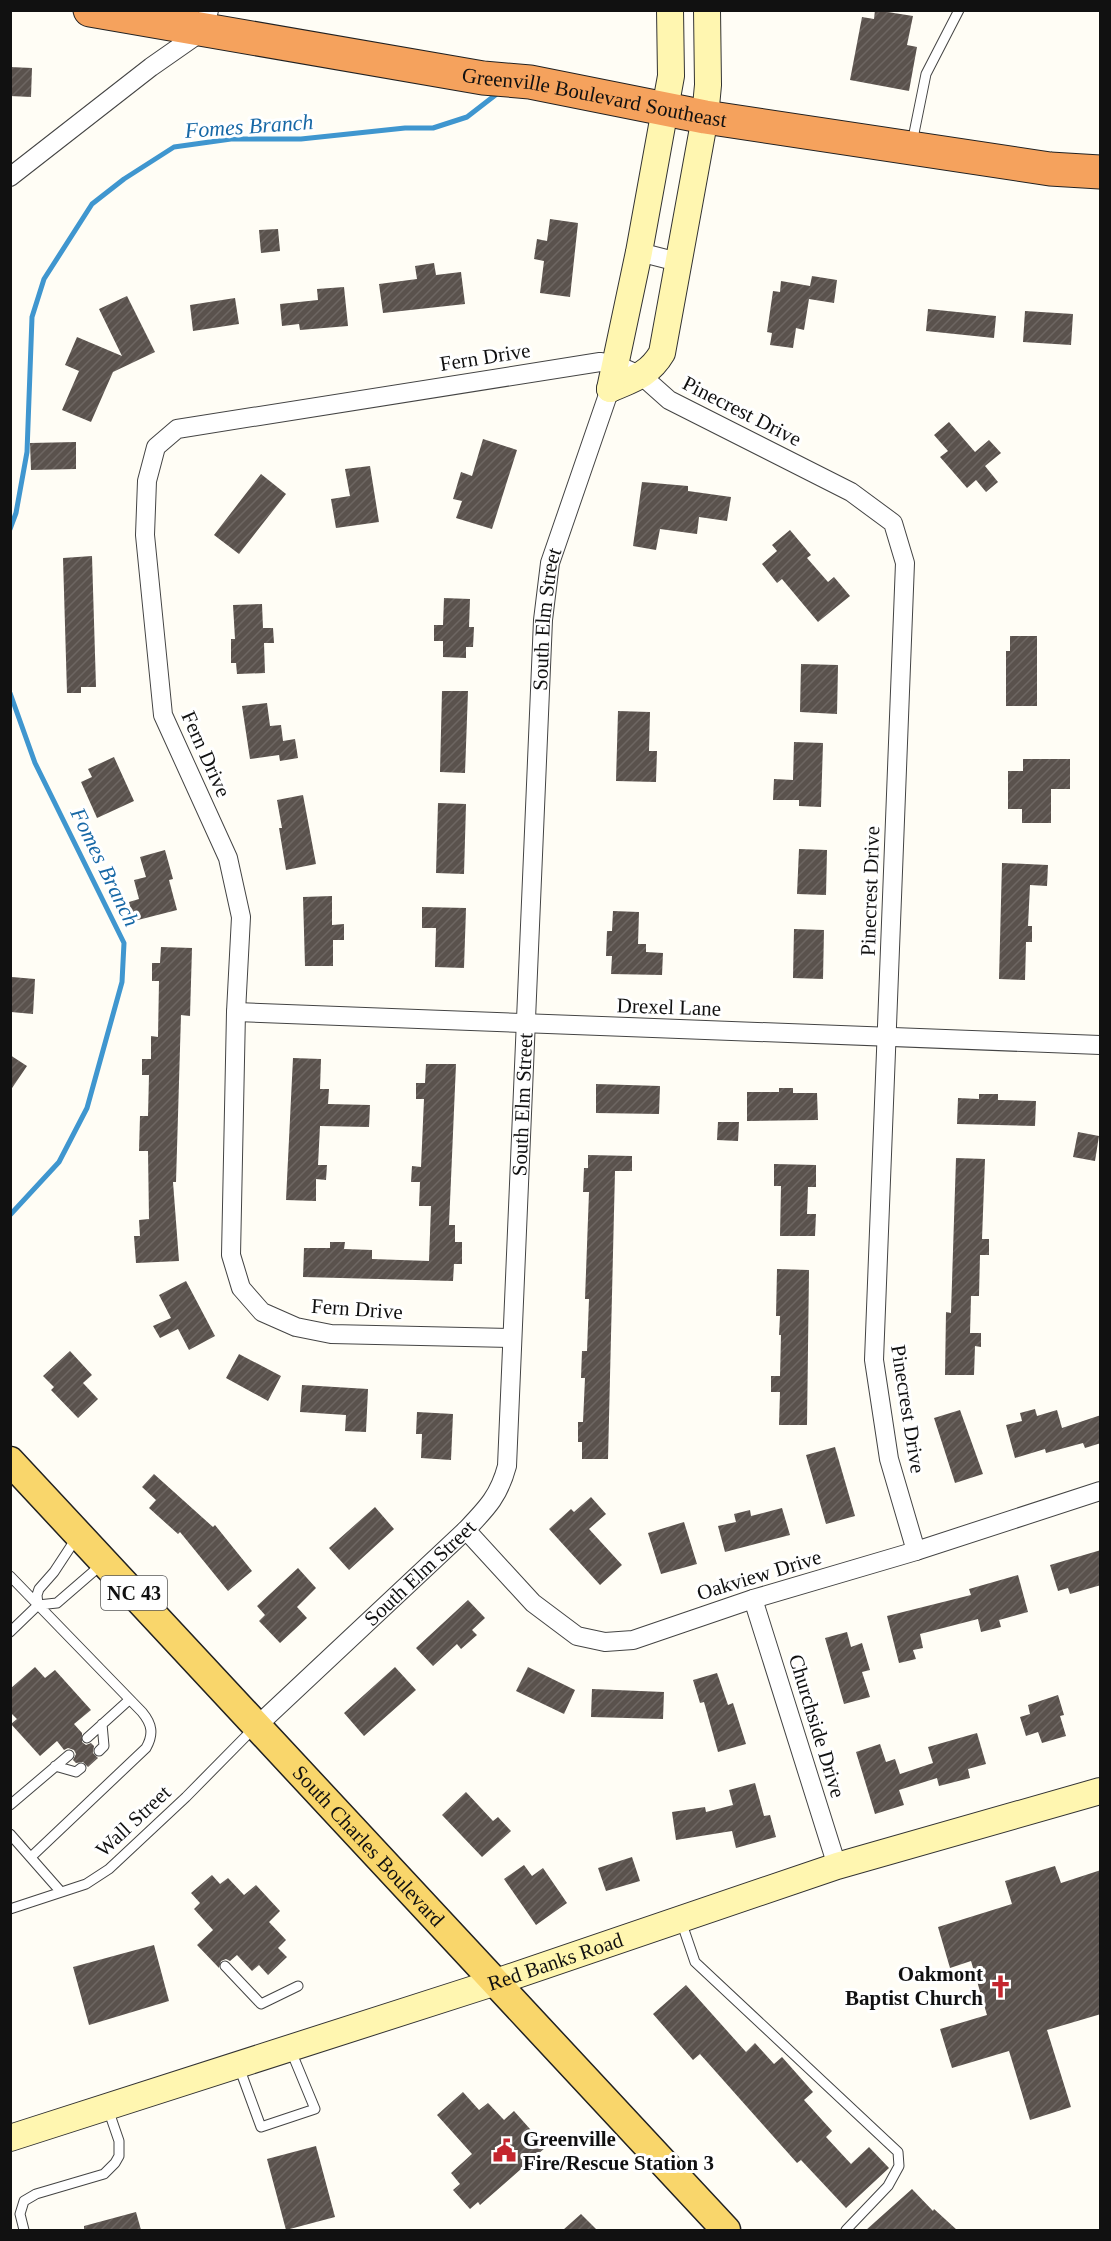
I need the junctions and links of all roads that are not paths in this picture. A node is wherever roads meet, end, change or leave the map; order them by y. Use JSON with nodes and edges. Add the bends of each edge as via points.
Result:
{"nodes":[{"id":1,"x":90,"y":10,"type":"edge"},
{"id":2,"x":670,"y":10,"type":"edge"},
{"id":3,"x":707,"y":10,"type":"edge"},
{"id":4,"x":959,"y":10,"type":"edge"},
{"id":5,"x":206,"y":20,"type":"edge"},
{"id":6,"x":666,"y":109,"type":"junction"},
{"id":7,"x":705,"y":117,"type":"junction"},
{"id":8,"x":911,"y":148,"type":"junction"},
{"id":9,"x":1101,"y":172,"type":"edge"},
{"id":10,"x":10,"y":177,"type":"edge"},
{"id":11,"x":639,"y":252,"type":"junction"},
{"id":12,"x":678,"y":262,"type":"junction"},
{"id":13,"x":614,"y":364,"type":"junction"},
{"id":14,"x":642,"y":375,"type":"junction"},
{"id":15,"x":610,"y":389,"type":"junction"},
{"id":16,"x":236,"y":1012,"type":"junction"},
{"id":17,"x":525,"y":1024,"type":"junction"},
{"id":18,"x":887,"y":1038,"type":"junction"},
{"id":19,"x":1101,"y":1045,"type":"edge"},
{"id":20,"x":512,"y":1338,"type":"junction"},
{"id":21,"x":10,"y":1461,"type":"edge"},
{"id":22,"x":1101,"y":1491,"type":"edge"},
{"id":23,"x":466,"y":1530,"type":"junction"},
{"id":24,"x":78,"y":1535,"type":"junction"},
{"id":25,"x":916,"y":1551,"type":"junction"},
{"id":26,"x":105,"y":1562,"type":"junction"},
{"id":27,"x":10,"y":1575,"type":"edge"},
{"id":28,"x":753,"y":1599,"type":"junction"},
{"id":29,"x":38,"y":1605,"type":"junction"},
{"id":30,"x":10,"y":1632,"type":"edge"},
{"id":31,"x":129,"y":1700,"type":"junction"},
{"id":32,"x":102,"y":1724,"type":"junction"},
{"id":33,"x":258,"y":1725,"type":"junction"},
{"id":34,"x":87,"y":1738,"type":"dead end"},
{"id":35,"x":99,"y":1751,"type":"dead end"},
{"id":36,"x":69,"y":1755,"type":"dead end"},
{"id":37,"x":55,"y":1766,"type":"junction"},
{"id":38,"x":81,"y":1768,"type":"dead end"},
{"id":39,"x":1101,"y":1791,"type":"edge"},
{"id":40,"x":10,"y":1804,"type":"edge"},
{"id":41,"x":10,"y":1834,"type":"edge"},
{"id":42,"x":31,"y":1857,"type":"junction"},
{"id":43,"x":837,"y":1866,"type":"junction"},
{"id":44,"x":61,"y":1892,"type":"junction"},
{"id":45,"x":10,"y":1909,"type":"edge"},
{"id":46,"x":681,"y":1919,"type":"junction"},
{"id":47,"x":225,"y":1966,"type":"dead end"},
{"id":48,"x":496,"y":1982,"type":"junction"},
{"id":49,"x":298,"y":1986,"type":"dead end"},
{"id":50,"x":290,"y":2048,"type":"junction"},
{"id":51,"x":238,"y":2065,"type":"junction"},
{"id":52,"x":108,"y":2107,"type":"junction"},
{"id":53,"x":10,"y":2138,"type":"edge"},
{"id":54,"x":24,"y":2230,"type":"edge"},
{"id":55,"x":726,"y":2230,"type":"edge"},
{"id":56,"x":846,"y":2230,"type":"edge"}],
"edges":[{"from":1,"to":5,"type":"highway","name":"Greenville Boulevard Southeast"},
{"from":2,"to":6,"type":"street","name":"South Elm Street","via":[[671,76]]},
{"from":3,"to":7,"type":"street"},
{"from":4,"to":8,"type":"lane","via":[[926,74]]},
{"from":5,"to":6,"type":"highway","name":"Greenville Boulevard Southeast","via":[[483,78],[530,82]]},
{"from":5,"to":10,"type":"street"},
{"from":6,"to":7,"type":"highway","name":"Greenville Boulevard Southeast"},
{"from":6,"to":11,"type":"street","name":"South Elm Street"},
{"from":7,"to":8,"type":"highway","name":"Greenville Boulevard Southeast"},
{"from":7,"to":12,"type":"street"},
{"from":8,"to":9,"type":"highway","name":"Greenville Boulevard Southeast","via":[[1050,169]]},
{"from":11,"to":12,"type":"street"},
{"from":11,"to":13,"type":"street","name":"South Elm Street"},
{"from":12,"to":14,"type":"street","via":[[662,353]]},
{"from":13,"to":14,"type":"street","name":"Fern Drive"},
{"from":13,"to":15,"type":"street","name":"South Elm Street"},
{"from":13,"to":16,"type":"street","name":"Fern Drive","via":[[600,362],[177,429],[156,447],[147,481],[145,535],[163,715],[228,858],[241,917]]},
{"from":14,"to":15,"type":"street"},
{"from":14,"to":18,"type":"street","name":"Pinecrest Drive","via":[[669,400],[851,492],[893,523],[905,563]]},
{"from":15,"to":17,"type":"street","name":"South Elm Street","via":[[550,563],[543,620]]},
{"from":16,"to":17,"type":"street","name":"Drexel Lane"},
{"from":16,"to":20,"type":"street","name":"Fern Drive","via":[[231,1255],[241,1288],[262,1312],[296,1327],[331,1334]]},
{"from":17,"to":18,"type":"street","name":"Drexel Lane"},
{"from":17,"to":20,"type":"street","name":"South Elm Street"},
{"from":18,"to":19,"type":"street","name":"Drexel Lane"},
{"from":18,"to":25,"type":"street","name":"Pinecrest Drive","via":[[874,1360],[889,1459]]},
{"from":20,"to":23,"type":"street","name":"South Elm Street","via":[[507,1466],[492,1503]]},
{"from":21,"to":24,"type":"main road","name":"South Charles Boulevard","number":"NC 43"},
{"from":22,"to":25,"type":"street","name":"Oakview Drive"},
{"from":23,"to":28,"type":"street","name":"Oakview Drive","via":[[533,1603],[577,1636],[605,1642],[633,1640]]},
{"from":23,"to":33,"type":"street","name":"South Elm Street"},
{"from":24,"to":26,"type":"main road","name":"South Charles Boulevard","number":"NC 43"},
{"from":24,"to":29,"type":"lane","via":[[39,1589]]},
{"from":25,"to":28,"type":"street","name":"Oakview Drive"},
{"from":26,"to":29,"type":"lane","via":[[57,1603]]},
{"from":26,"to":33,"type":"main road","name":"South Charles Boulevard","number":"NC 43"},
{"from":27,"to":29,"type":"lane"},
{"from":28,"to":43,"type":"street","name":"Churchside Drive"},
{"from":29,"to":30,"type":"lane"},
{"from":29,"to":31,"type":"lane"},
{"from":31,"to":32,"type":"lane"},
{"from":31,"to":42,"type":"lane","via":[[149,1720],[152,1729],[146,1748]]},
{"from":32,"to":34,"type":"lane"},
{"from":32,"to":35,"type":"lane","via":[[104,1746]]},
{"from":33,"to":44,"type":"lane","name":"Wall Street","via":[[110,1869],[86,1884]]},
{"from":33,"to":48,"type":"main road","name":"South Charles Boulevard","number":"NC 43"},
{"from":36,"to":37,"type":"lane"},
{"from":37,"to":38,"type":"lane","via":[[76,1772]]},
{"from":37,"to":40,"type":"lane"},
{"from":39,"to":43,"type":"street","name":"Red Banks Road"},
{"from":41,"to":42,"type":"lane"},
{"from":42,"to":44,"type":"lane"},
{"from":43,"to":46,"type":"street","name":"Red Banks Road"},
{"from":44,"to":45,"type":"lane","name":"Wall Street"},
{"from":46,"to":48,"type":"street","name":"Red Banks Road"},
{"from":46,"to":56,"type":"lane","via":[[695,1962],[898,2152],[899,2166],[888,2186]]},
{"from":47,"to":49,"type":"lane","via":[[261,2004]]},
{"from":48,"to":50,"type":"street","name":"Red Banks Road"},
{"from":48,"to":55,"type":"main road","name":"South Charles Boulevard","number":"NC 43"},
{"from":50,"to":51,"type":"street","name":"Red Banks Road"},
{"from":50,"to":51,"type":"lane","via":[[315,2109],[261,2127]]},
{"from":51,"to":52,"type":"street","name":"Red Banks Road"},
{"from":52,"to":53,"type":"street","name":"Red Banks Road"},
{"from":52,"to":54,"type":"lane","via":[[119,2141],[115,2163],[104,2174],[24,2201],[20,2214]]}]}
